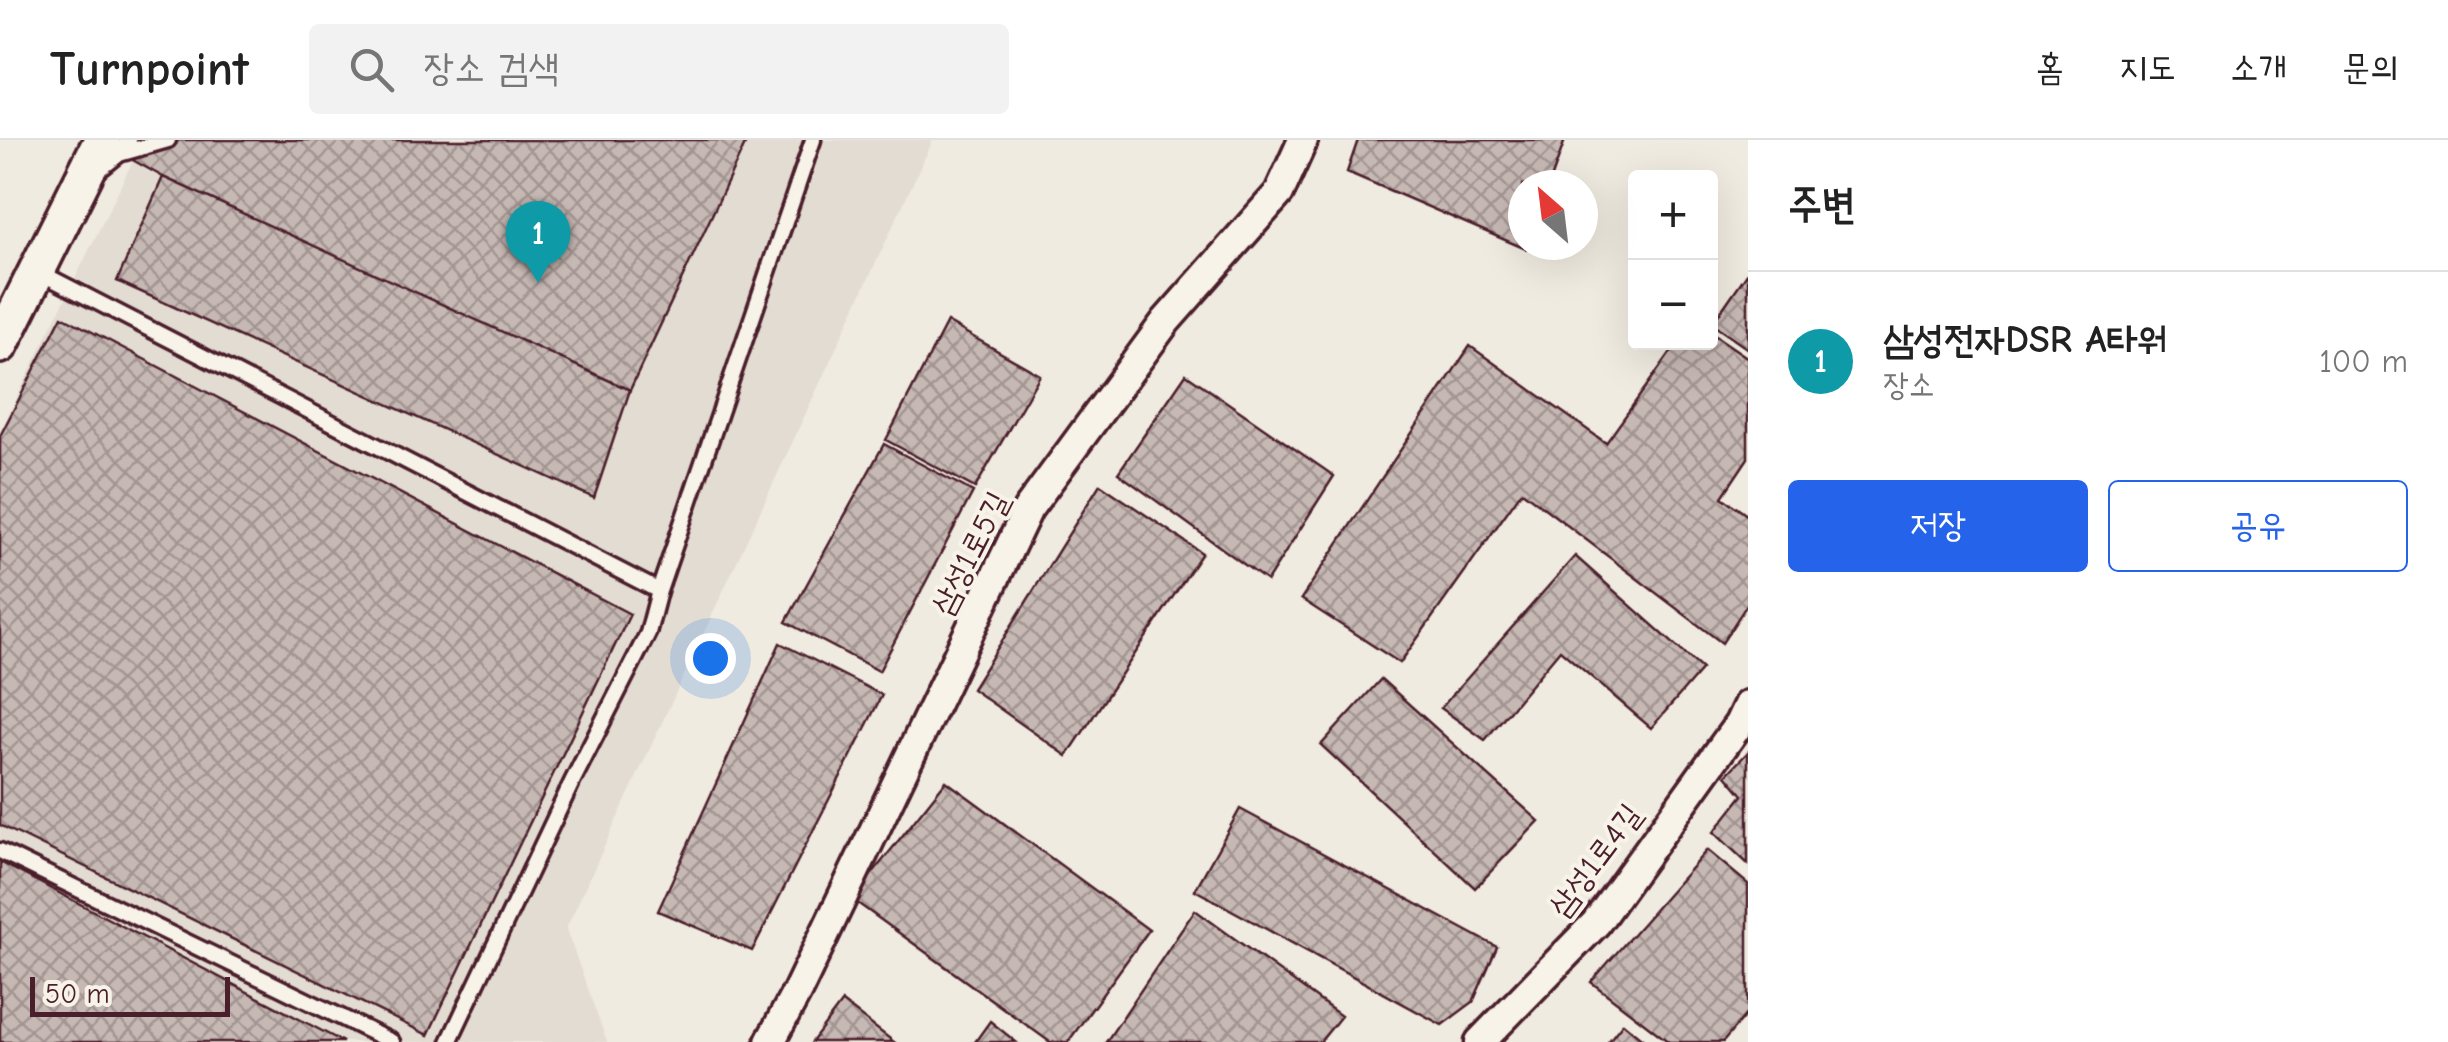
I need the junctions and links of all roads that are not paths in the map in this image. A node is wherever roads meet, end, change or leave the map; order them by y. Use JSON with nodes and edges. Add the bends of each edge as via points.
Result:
{"nodes":[{"id":1,"x":129,"y":140,"type":"edge"},
{"id":2,"x":168,"y":140,"type":"edge"},
{"id":3,"x":813,"y":140,"type":"edge"},
{"id":4,"x":1303,"y":140,"type":"edge"},
{"id":5,"x":110,"y":147,"type":"edge"},
{"id":6,"x":36,"y":271,"type":"junction"},
{"id":7,"x":0,"y":345,"type":"edge"},
{"id":8,"x":659,"y":591,"type":"junction"},
{"id":9,"x":1748,"y":705,"type":"edge"},
{"id":10,"x":0,"y":851,"type":"edge"},
{"id":11,"x":392,"y":1042,"type":"edge"},
{"id":12,"x":449,"y":1042,"type":"edge"},
{"id":13,"x":770,"y":1042,"type":"edge"},
{"id":14,"x":1480,"y":1042,"type":"edge"}],
"edges":[{"from":1,"to":5,"type":"lane"},
{"from":2,"to":5,"type":"lane"},
{"from":3,"to":8,"type":"lane"},
{"from":4,"to":13,"type":"street","name":"삼성1로5길","via":[[1279,192],[1166,321],[1028,510]]},
{"from":5,"to":6,"type":"street","via":[[79,185]]},
{"from":6,"to":7,"type":"street"},
{"from":6,"to":8,"type":"lane"},
{"from":8,"to":12,"type":"lane","via":[[648,633]]},
{"from":9,"to":14,"type":"street","name":"삼성1로4길","via":[[1596,923]]},
{"from":10,"to":11,"type":"lane"}]}
